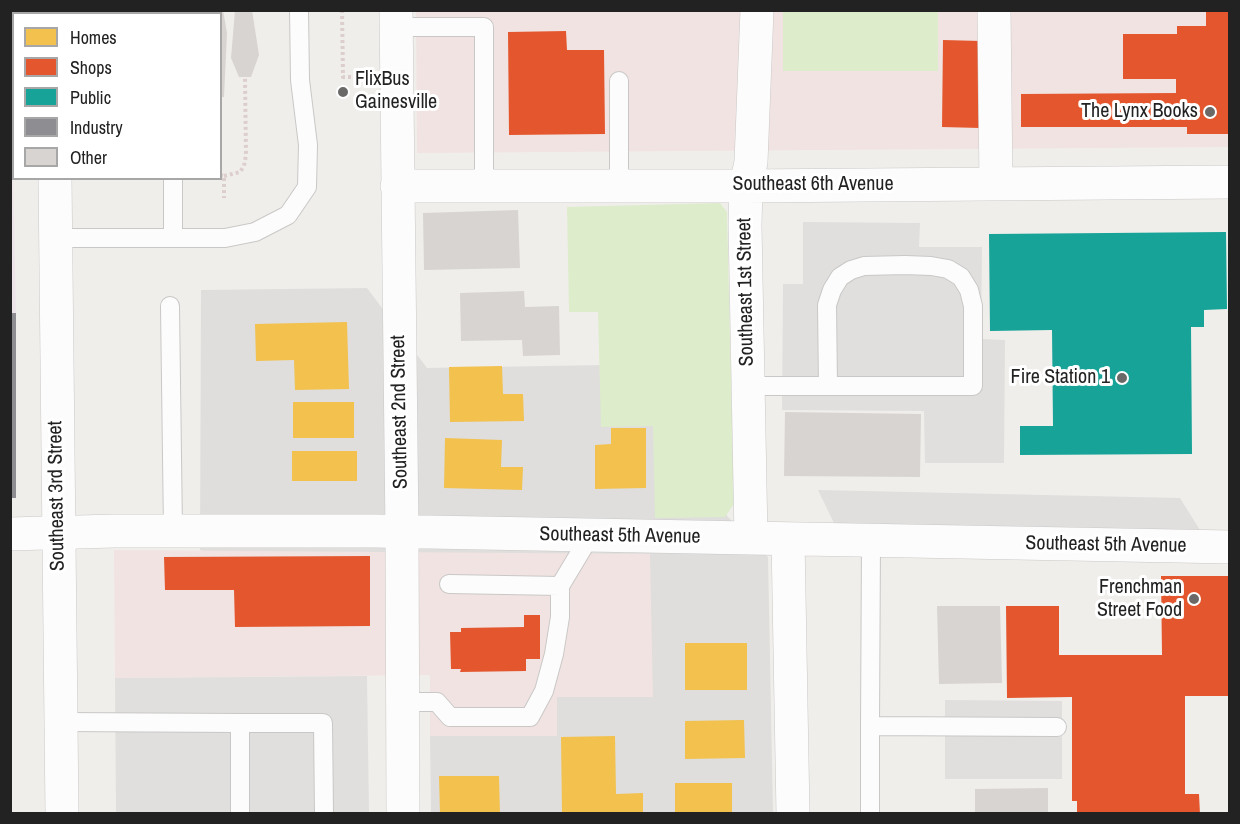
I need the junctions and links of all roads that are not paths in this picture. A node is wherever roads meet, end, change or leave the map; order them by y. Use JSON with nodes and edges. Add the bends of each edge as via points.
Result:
{"nodes":[{"id":1,"x":299,"y":10,"type":"edge"},
{"id":2,"x":757,"y":10,"type":"edge"},
{"id":3,"x":994,"y":10,"type":"edge"},
{"id":4,"x":396,"y":19,"type":"edge"},
{"id":5,"x":619,"y":81,"type":"dead end"},
{"id":6,"x":55,"y":180,"type":"edge"},
{"id":7,"x":173,"y":180,"type":"edge"},
{"id":8,"x":1230,"y":182,"type":"edge"},
{"id":9,"x":996,"y":184,"type":"junction"},
{"id":10,"x":397,"y":186,"type":"junction"},
{"id":11,"x":484,"y":186,"type":"junction"},
{"id":12,"x":619,"y":186,"type":"junction"},
{"id":13,"x":746,"y":186,"type":"junction"},
{"id":14,"x":173,"y":236,"type":"junction"},
{"id":15,"x":55,"y":238,"type":"junction"},
{"id":16,"x":170,"y":306,"type":"dead end"},
{"id":17,"x":828,"y":385,"type":"junction"},
{"id":18,"x":747,"y":386,"type":"junction"},
{"id":19,"x":173,"y":531,"type":"junction"},
{"id":20,"x":402,"y":532,"type":"junction"},
{"id":21,"x":58,"y":533,"type":"junction"},
{"id":22,"x":10,"y":534,"type":"edge"},
{"id":23,"x":590,"y":536,"type":"junction"},
{"id":24,"x":751,"y":538,"type":"junction"},
{"id":25,"x":789,"y":539,"type":"junction"},
{"id":26,"x":871,"y":541,"type":"junction"},
{"id":27,"x":1230,"y":547,"type":"edge"},
{"id":28,"x":449,"y":584,"type":"dead end"},
{"id":29,"x":560,"y":586,"type":"junction"},
{"id":30,"x":402,"y":702,"type":"junction"},
{"id":31,"x":60,"y":722,"type":"junction"},
{"id":32,"x":240,"y":723,"type":"junction"},
{"id":33,"x":870,"y":726,"type":"junction"},
{"id":34,"x":1056,"y":727,"type":"dead end"},
{"id":35,"x":62,"y":813,"type":"edge"},
{"id":36,"x":240,"y":813,"type":"edge"},
{"id":37,"x":324,"y":813,"type":"edge"},
{"id":38,"x":403,"y":813,"type":"edge"},
{"id":39,"x":793,"y":813,"type":"edge"},
{"id":40,"x":870,"y":813,"type":"edge"}],
"edges":[{"from":1,"to":14,"type":"lane","via":[[307,187],[288,215],[255,232],[225,237]]},
{"from":2,"to":13,"type":"street","name":"Southeast 1st Street","via":[[751,162]]},
{"from":3,"to":9,"type":"street"},
{"from":4,"to":10,"type":"street","name":"Southeast 2nd Street"},
{"from":4,"to":11,"type":"lane","via":[[484,27]]},
{"from":5,"to":12,"type":"lane"},
{"from":6,"to":15,"type":"street","name":"Southeast 3rd Street"},
{"from":7,"to":14,"type":"lane"},
{"from":8,"to":9,"type":"street","name":"Southeast 6th Avenue"},
{"from":9,"to":13,"type":"street","name":"Southeast 6th Avenue"},
{"from":10,"to":11,"type":"street","name":"Southeast 6th Avenue"},
{"from":10,"to":20,"type":"street","name":"Southeast 2nd Street"},
{"from":11,"to":12,"type":"street","name":"Southeast 6th Avenue"},
{"from":12,"to":13,"type":"street","name":"Southeast 6th Avenue"},
{"from":13,"to":18,"type":"street","name":"Southeast 1st Street"},
{"from":14,"to":15,"type":"lane"},
{"from":15,"to":21,"type":"street","name":"Southeast 3rd Street"},
{"from":16,"to":19,"type":"lane"},
{"from":17,"to":17,"type":"lane","via":[[974,386],[973,306],[961,278],[948,269],[904,265],[864,266],[840,278],[827,305]]},
{"from":17,"to":18,"type":"lane"},
{"from":18,"to":24,"type":"street","name":"Southeast 1st Street"},
{"from":19,"to":20,"type":"street","name":"Southeast 5th Avenue"},
{"from":19,"to":21,"type":"street","name":"Southeast 5th Avenue"},
{"from":20,"to":23,"type":"street","name":"Southeast 5th Avenue"},
{"from":20,"to":30,"type":"street","name":"Southeast 2nd Street"},
{"from":21,"to":22,"type":"street","name":"Southeast 5th Avenue"},
{"from":21,"to":31,"type":"street","name":"Southeast 3rd Street"},
{"from":23,"to":24,"type":"street","name":"Southeast 5th Avenue"},
{"from":23,"to":29,"type":"lane"},
{"from":24,"to":25,"type":"street","name":"Southeast 5th Avenue"},
{"from":25,"to":26,"type":"street","name":"Southeast 5th Avenue"},
{"from":25,"to":39,"type":"street"},
{"from":26,"to":27,"type":"street","name":"Southeast 5th Avenue"},
{"from":26,"to":33,"type":"lane"},
{"from":28,"to":29,"type":"lane"},
{"from":29,"to":30,"type":"lane","via":[[554,654],[544,691],[530,717],[450,717],[437,702]]},
{"from":30,"to":38,"type":"street","name":"Southeast 2nd Street"},
{"from":31,"to":32,"type":"lane"},
{"from":31,"to":35,"type":"street","name":"Southeast 3rd Street"},
{"from":32,"to":36,"type":"lane"},
{"from":32,"to":37,"type":"lane","via":[[323,723]]},
{"from":33,"to":34,"type":"lane"},
{"from":33,"to":40,"type":"lane"}]}
